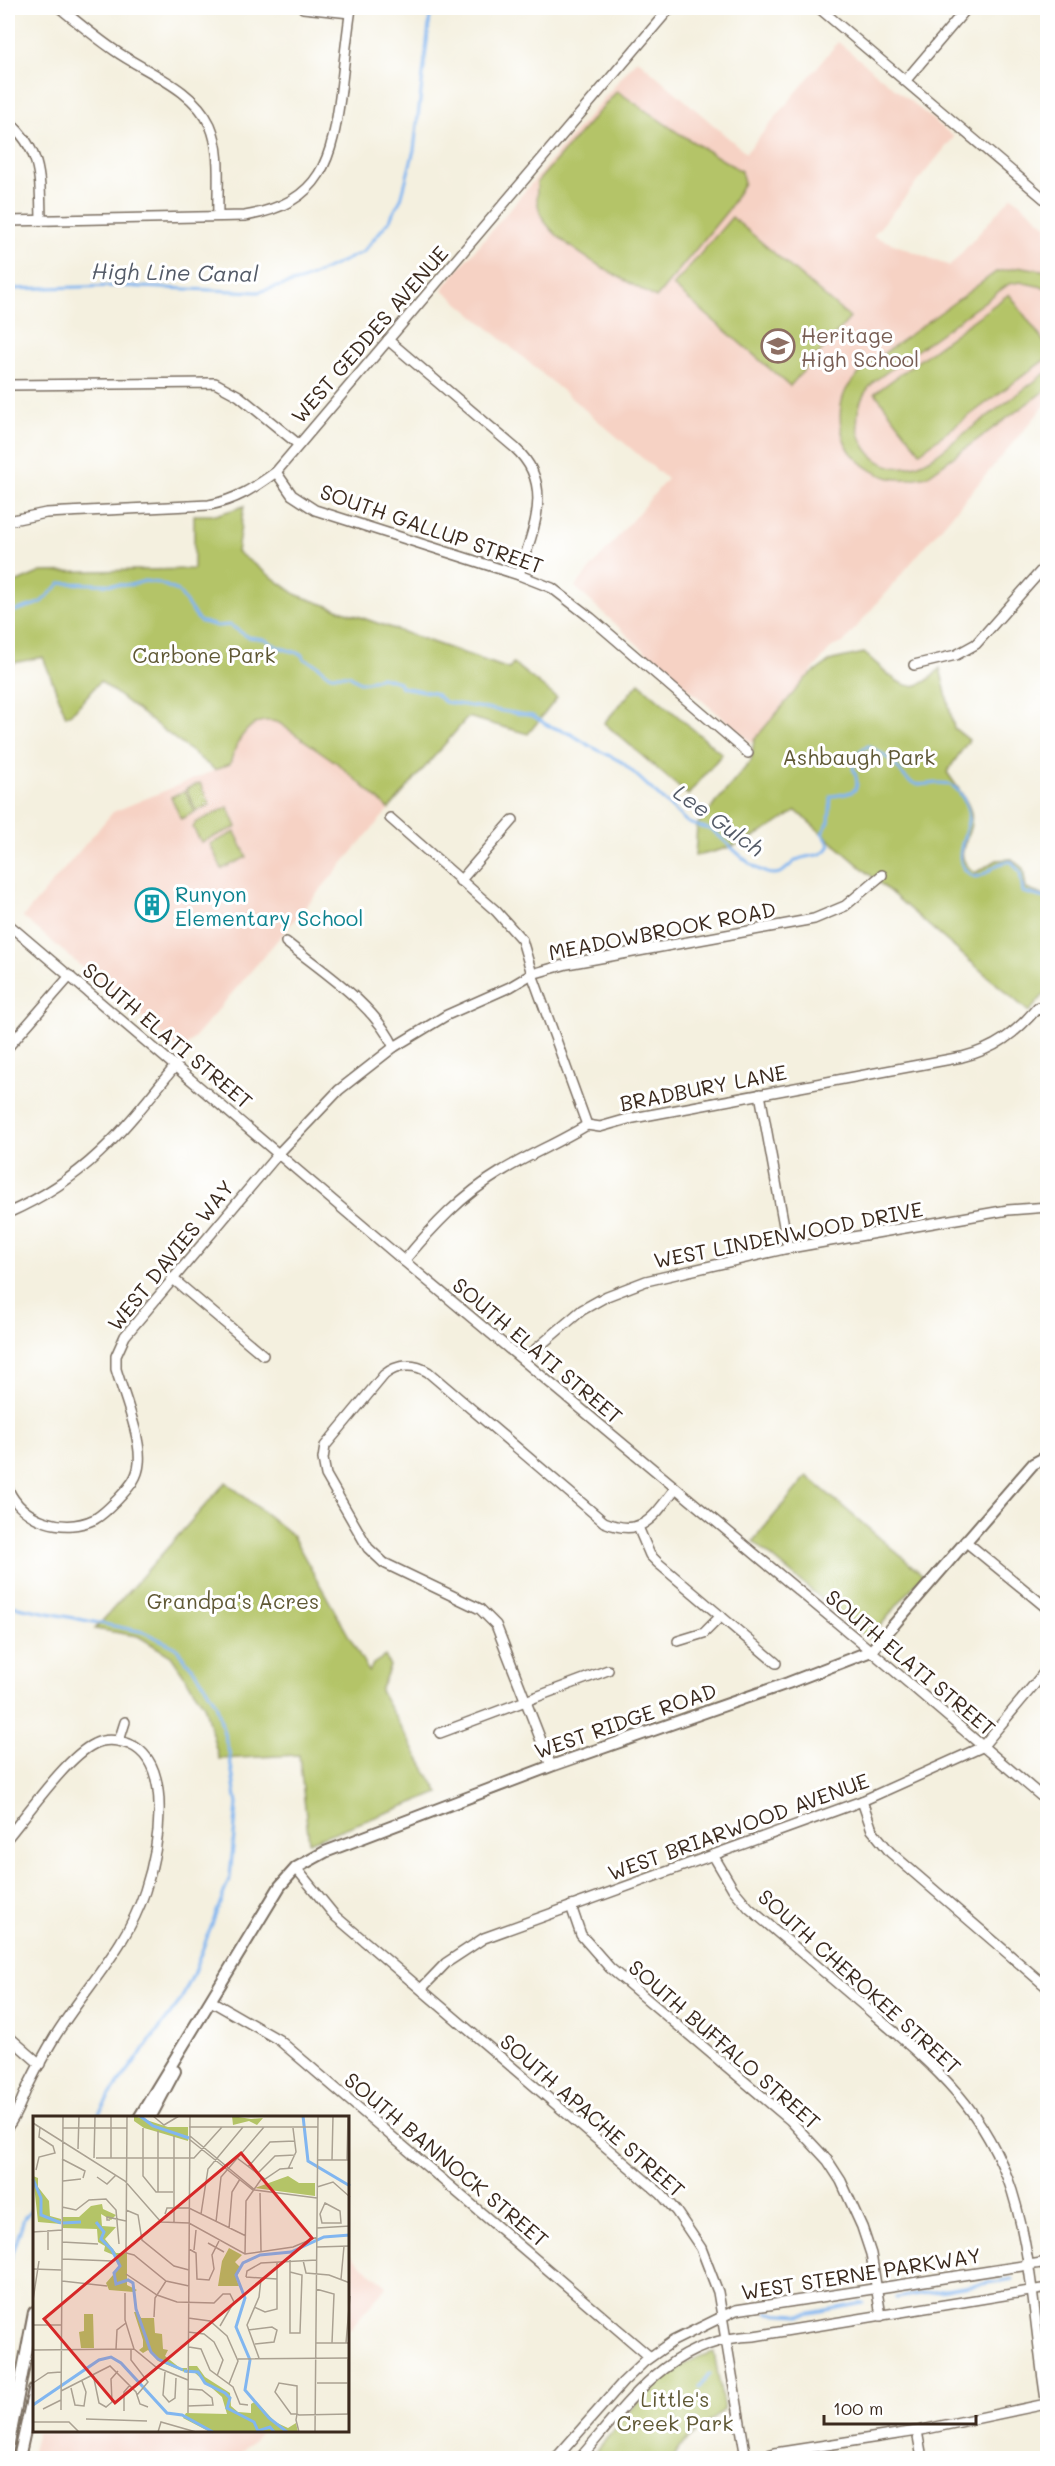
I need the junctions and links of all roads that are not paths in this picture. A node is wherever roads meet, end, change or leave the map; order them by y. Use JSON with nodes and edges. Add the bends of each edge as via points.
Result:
{"nodes":[{"id":1,"x":60,"y":8,"type":"edge"},
{"id":2,"x":303,"y":8,"type":"edge"},
{"id":3,"x":670,"y":8,"type":"edge"},
{"id":4,"x":819,"y":8,"type":"edge"},
{"id":5,"x":967,"y":8,"type":"edge"},
{"id":6,"x":351,"y":10,"type":"edge"},
{"id":7,"x":906,"y":80,"type":"junction"},
{"id":8,"x":8,"y":121,"type":"edge"},
{"id":9,"x":1047,"y":202,"type":"edge"},
{"id":10,"x":218,"y":216,"type":"junction"},
{"id":11,"x":41,"y":220,"type":"junction"},
{"id":12,"x":8,"y":221,"type":"edge"},
{"id":13,"x":388,"y":340,"type":"junction"},
{"id":14,"x":8,"y":385,"type":"edge"},
{"id":15,"x":298,"y":444,"type":"junction"},
{"id":16,"x":276,"y":472,"type":"junction"},
{"id":17,"x":8,"y":521,"type":"edge"},
{"id":18,"x":1047,"y":563,"type":"edge"},
{"id":19,"x":519,"y":575,"type":"junction"},
{"id":20,"x":914,"y":664,"type":"dead end"},
{"id":21,"x":748,"y":753,"type":"dead end"},
{"id":22,"x":390,"y":818,"type":"dead end"},
{"id":23,"x":513,"y":820,"type":"dead end"},
{"id":24,"x":882,"y":875,"type":"dead end"},
{"id":25,"x":460,"y":881,"type":"junction"},
{"id":26,"x":8,"y":924,"type":"edge"},
{"id":27,"x":286,"y":942,"type":"dead end"},
{"id":28,"x":532,"y":974,"type":"junction"},
{"id":29,"x":70,"y":976,"type":"junction"},
{"id":30,"x":1047,"y":1015,"type":"edge"},
{"id":31,"x":8,"y":1047,"type":"edge"},
{"id":32,"x":394,"y":1047,"type":"junction"},
{"id":33,"x":176,"y":1065,"type":"junction"},
{"id":34,"x":760,"y":1094,"type":"junction"},
{"id":35,"x":588,"y":1125,"type":"junction"},
{"id":36,"x":279,"y":1153,"type":"junction"},
{"id":37,"x":1047,"y":1207,"type":"edge"},
{"id":38,"x":8,"y":1213,"type":"edge"},
{"id":39,"x":788,"y":1248,"type":"junction"},
{"id":40,"x":404,"y":1261,"type":"junction"},
{"id":41,"x":172,"y":1278,"type":"junction"},
{"id":42,"x":263,"y":1355,"type":"dead end"},
{"id":43,"x":523,"y":1360,"type":"junction"},
{"id":44,"x":1047,"y":1456,"type":"edge"},
{"id":45,"x":8,"y":1489,"type":"edge"},
{"id":46,"x":675,"y":1490,"type":"junction"},
{"id":47,"x":638,"y":1527,"type":"junction"},
{"id":48,"x":965,"y":1541,"type":"junction"},
{"id":49,"x":1047,"y":1609,"type":"edge"},
{"id":50,"x":721,"y":1616,"type":"junction"},
{"id":51,"x":678,"y":1641,"type":"dead end"},
{"id":52,"x":871,"y":1651,"type":"junction"},
{"id":53,"x":776,"y":1663,"type":"dead end"},
{"id":54,"x":1047,"y":1668,"type":"edge"},
{"id":55,"x":608,"y":1670,"type":"dead end"},
{"id":56,"x":525,"y":1703,"type":"junction"},
{"id":57,"x":125,"y":1722,"type":"dead end"},
{"id":58,"x":440,"y":1733,"type":"dead end"},
{"id":59,"x":119,"y":1741,"type":"junction"},
{"id":60,"x":982,"y":1747,"type":"junction"},
{"id":61,"x":551,"y":1766,"type":"junction"},
{"id":62,"x":862,"y":1801,"type":"junction"},
{"id":63,"x":1047,"y":1802,"type":"edge"},
{"id":64,"x":8,"y":1835,"type":"edge"},
{"id":65,"x":713,"y":1855,"type":"junction"},
{"id":66,"x":296,"y":1868,"type":"junction"},
{"id":67,"x":571,"y":1906,"type":"junction"},
{"id":68,"x":1047,"y":1988,"type":"edge"},
{"id":69,"x":421,"y":1989,"type":"junction"},
{"id":70,"x":211,"y":2001,"type":"junction"},
{"id":71,"x":8,"y":2036,"type":"edge"},
{"id":72,"x":39,"y":2064,"type":"junction"},
{"id":73,"x":140,"y":2116,"type":"edge"},
{"id":74,"x":151,"y":2116,"type":"edge"},
{"id":75,"x":8,"y":2127,"type":"edge"},
{"id":76,"x":1047,"y":2262,"type":"edge"},
{"id":77,"x":1028,"y":2264,"type":"junction"},
{"id":78,"x":877,"y":2288,"type":"junction"},
{"id":79,"x":1047,"y":2288,"type":"edge"},
{"id":80,"x":1032,"y":2290,"type":"junction"},
{"id":81,"x":722,"y":2316,"type":"junction"},
{"id":82,"x":881,"y":2316,"type":"junction"},
{"id":83,"x":33,"y":2317,"type":"edge"},
{"id":84,"x":727,"y":2338,"type":"junction"},
{"id":85,"x":650,"y":2357,"type":"junction"},
{"id":86,"x":33,"y":2395,"type":"edge"},
{"id":87,"x":1047,"y":2408,"type":"edge"},
{"id":88,"x":917,"y":2431,"type":"junction"},
{"id":89,"x":567,"y":2446,"type":"junction"},
{"id":90,"x":8,"y":2448,"type":"edge"},
{"id":91,"x":803,"y":2448,"type":"junction"},
{"id":92,"x":20,"y":2458,"type":"edge"},
{"id":93,"x":556,"y":2458,"type":"edge"},
{"id":94,"x":581,"y":2458,"type":"edge"},
{"id":95,"x":746,"y":2458,"type":"edge"},
{"id":96,"x":758,"y":2458,"type":"edge"},
{"id":97,"x":804,"y":2458,"type":"edge"},
{"id":98,"x":922,"y":2458,"type":"edge"}],
"edges":[{"from":1,"to":10,"type":"street","via":[[115,51],[188,97],[204,114],[216,148]]},
{"from":2,"to":6,"type":"street"},
{"from":3,"to":13,"type":"street","name":"WEST GEDDES AVENUE"},
{"from":4,"to":7,"type":"street"},
{"from":5,"to":7,"type":"street"},
{"from":6,"to":10,"type":"street","via":[[334,140],[318,175],[300,194],[278,207],[244,216]]},
{"from":7,"to":9,"type":"street"},
{"from":8,"to":11,"type":"street","via":[[23,135],[35,156]]},
{"from":10,"to":11,"type":"street"},
{"from":11,"to":12,"type":"street"},
{"from":13,"to":15,"type":"street","name":"WEST GEDDES AVENUE"},
{"from":13,"to":19,"type":"street","via":[[530,465],[537,483],[537,515]]},
{"from":14,"to":15,"type":"street","via":[[215,383],[239,396]]},
{"from":15,"to":16,"type":"street","name":"WEST GEDDES AVENUE"},
{"from":16,"to":17,"type":"street","name":"WEST GEDDES AVENUE","via":[[231,501],[46,513]]},
{"from":16,"to":19,"type":"street","name":"SOUTH GALLUP STREET","via":[[292,495],[315,510]]},
{"from":18,"to":20,"type":"street","via":[[976,644],[956,655]]},
{"from":19,"to":21,"type":"street","name":"SOUTH GALLUP STREET","via":[[552,588],[569,600]]},
{"from":22,"to":25,"type":"street"},
{"from":23,"to":25,"type":"street"},
{"from":24,"to":28,"type":"street","name":"MEADOWBROOK ROAD","via":[[844,906],[814,919],[567,964]]},
{"from":25,"to":28,"type":"street","via":[[496,911],[522,940]]},
{"from":26,"to":29,"type":"street","name":"SOUTH ELATI STREET"},
{"from":27,"to":32,"type":"street","via":[[367,1009]]},
{"from":28,"to":32,"type":"street","name":"MEADOWBROOK ROAD","via":[[447,1015]]},
{"from":28,"to":35,"type":"street"},
{"from":29,"to":31,"type":"street"},
{"from":29,"to":33,"type":"street","name":"SOUTH ELATI STREET"},
{"from":30,"to":34,"type":"street","name":"BRADBURY LANE","via":[[1038,1007],[1000,1043],[971,1055]]},
{"from":32,"to":36,"type":"street","name":"MEADOWBROOK ROAD","via":[[339,1090]]},
{"from":33,"to":36,"type":"street","name":"SOUTH ELATI STREET"},
{"from":33,"to":38,"type":"street","via":[[124,1131],[97,1157],[47,1193]]},
{"from":34,"to":35,"type":"street","name":"BRADBURY LANE","via":[[600,1127]]},
{"from":34,"to":39,"type":"street"},
{"from":35,"to":40,"type":"street","name":"BRADBURY LANE","via":[[480,1185],[432,1227]]},
{"from":36,"to":40,"type":"street","name":"SOUTH ELATI STREET"},
{"from":36,"to":41,"type":"street","name":"WEST DAVIES WAY"},
{"from":37,"to":39,"type":"street","name":"WEST LINDENWOOD DRIVE","via":[[1008,1210]]},
{"from":39,"to":43,"type":"street","name":"WEST LINDENWOOD DRIVE","via":[[646,1281],[619,1291],[565,1322]]},
{"from":40,"to":43,"type":"street","name":"SOUTH ELATI STREET"},
{"from":41,"to":42,"type":"street"},
{"from":41,"to":45,"type":"street","name":"WEST DAVIES WAY","via":[[125,1336],[116,1356],[116,1369],[140,1453],[131,1486],[101,1515],[72,1525],[38,1519],[18,1504]]},
{"from":43,"to":46,"type":"street","name":"SOUTH ELATI STREET"},
{"from":44,"to":48,"type":"street","name":"WEST RIDGE ROAD","via":[[1033,1464]]},
{"from":46,"to":47,"type":"street","via":[[652,1518]]},
{"from":46,"to":52,"type":"street","name":"SOUTH ELATI STREET"},
{"from":47,"to":50,"type":"street","via":[[650,1555]]},
{"from":47,"to":56,"type":"street","via":[[626,1529],[604,1522],[428,1372],[416,1367],[401,1366],[388,1372],[330,1438],[323,1466],[368,1548],[384,1563],[480,1609],[491,1619]]},
{"from":48,"to":49,"type":"street"},
{"from":48,"to":52,"type":"street","name":"WEST RIDGE ROAD"},
{"from":50,"to":51,"type":"street","via":[[704,1633]]},
{"from":50,"to":53,"type":"street"},
{"from":52,"to":60,"type":"street","name":"SOUTH ELATI STREET"},
{"from":52,"to":61,"type":"street","name":"WEST RIDGE ROAD"},
{"from":54,"to":60,"type":"street","name":"WEST BRIARWOOD AVENUE"},
{"from":55,"to":56,"type":"street"},
{"from":56,"to":58,"type":"street"},
{"from":56,"to":61,"type":"street"},
{"from":57,"to":59,"type":"street"},
{"from":59,"to":64,"type":"street","via":[[96,1742],[76,1755]]},
{"from":59,"to":72,"type":"street","via":[[135,1746],[154,1770],[158,1816],[151,1869],[126,1935]]},
{"from":60,"to":62,"type":"street","name":"WEST BRIARWOOD AVENUE"},
{"from":60,"to":63,"type":"street","name":"SOUTH ELATI STREET"},
{"from":61,"to":66,"type":"street","name":"WEST RIDGE ROAD","via":[[325,1852]]},
{"from":62,"to":65,"type":"street","name":"WEST BRIARWOOD AVENUE"},
{"from":62,"to":68,"type":"street","via":[[872,1830],[890,1852]]},
{"from":65,"to":67,"type":"street","name":"WEST BRIARWOOD AVENUE"},
{"from":65,"to":77,"type":"street","name":"SOUTH CHEROKEE STREET","via":[[749,1908],[930,2062],[965,2100],[1005,2171]]},
{"from":66,"to":69,"type":"street","name":"SOUTH APACHE STREET","via":[[335,1916]]},
{"from":66,"to":70,"type":"street","name":"WEST RIDGE ROAD","via":[[280,1886]]},
{"from":67,"to":69,"type":"street","name":"WEST BRIARWOOD AVENUE","via":[[479,1941],[446,1963]]},
{"from":67,"to":78,"type":"street","name":"SOUTH BUFFALO STREET","via":[[580,1935],[610,1968],[790,2120],[828,2161],[862,2227]]},
{"from":69,"to":81,"type":"street","name":"SOUTH APACHE STREET","via":[[661,2194],[700,2248],[718,2292]]},
{"from":70,"to":73,"type":"street","name":"WEST RIDGE ROAD"},
{"from":70,"to":74,"type":"street","name":"WEST RIDGE ROAD"},
{"from":70,"to":85,"type":"street","name":"SOUTH BANNOCK STREET","via":[[279,2040]]},
{"from":71,"to":72,"type":"street"},
{"from":72,"to":75,"type":"street"},
{"from":76,"to":77,"type":"street","name":"WEST STERNE PARKWAY"},
{"from":77,"to":78,"type":"street","name":"WEST STERNE PARKWAY"},
{"from":77,"to":80,"type":"street","name":"SOUTH CHEROKEE STREET"},
{"from":78,"to":81,"type":"street","name":"WEST STERNE PARKWAY","via":[[736,2310]]},
{"from":78,"to":82,"type":"street","name":"SOUTH BUFFALO STREET"},
{"from":79,"to":80,"type":"street","name":"WEST STERNE PARKWAY"},
{"from":80,"to":82,"type":"street","name":"WEST STERNE PARKWAY"},
{"from":80,"to":87,"type":"street","name":"SOUTH CHEROKEE STREET"},
{"from":81,"to":84,"type":"street","name":"SOUTH APACHE STREET"},
{"from":81,"to":85,"type":"street","name":"WEST STERNE PARKWAY"},
{"from":82,"to":84,"type":"street","name":"WEST STERNE PARKWAY"},
{"from":83,"to":90,"type":"street"},
{"from":84,"to":94,"type":"street","name":"WEST STERNE PARKWAY","via":[[682,2355],[651,2377]]},
{"from":84,"to":95,"type":"street","name":"SOUTH APACHE STREET"},
{"from":85,"to":89,"type":"street","name":"WEST STERNE PARKWAY"},
{"from":86,"to":92,"type":"street"},
{"from":87,"to":88,"type":"street"},
{"from":88,"to":91,"type":"street"},
{"from":88,"to":98,"type":"street"},
{"from":89,"to":93,"type":"street","name":"WEST STERNE PARKWAY"},
{"from":89,"to":94,"type":"street"},
{"from":91,"to":96,"type":"street"},
{"from":91,"to":97,"type":"street"}]}
